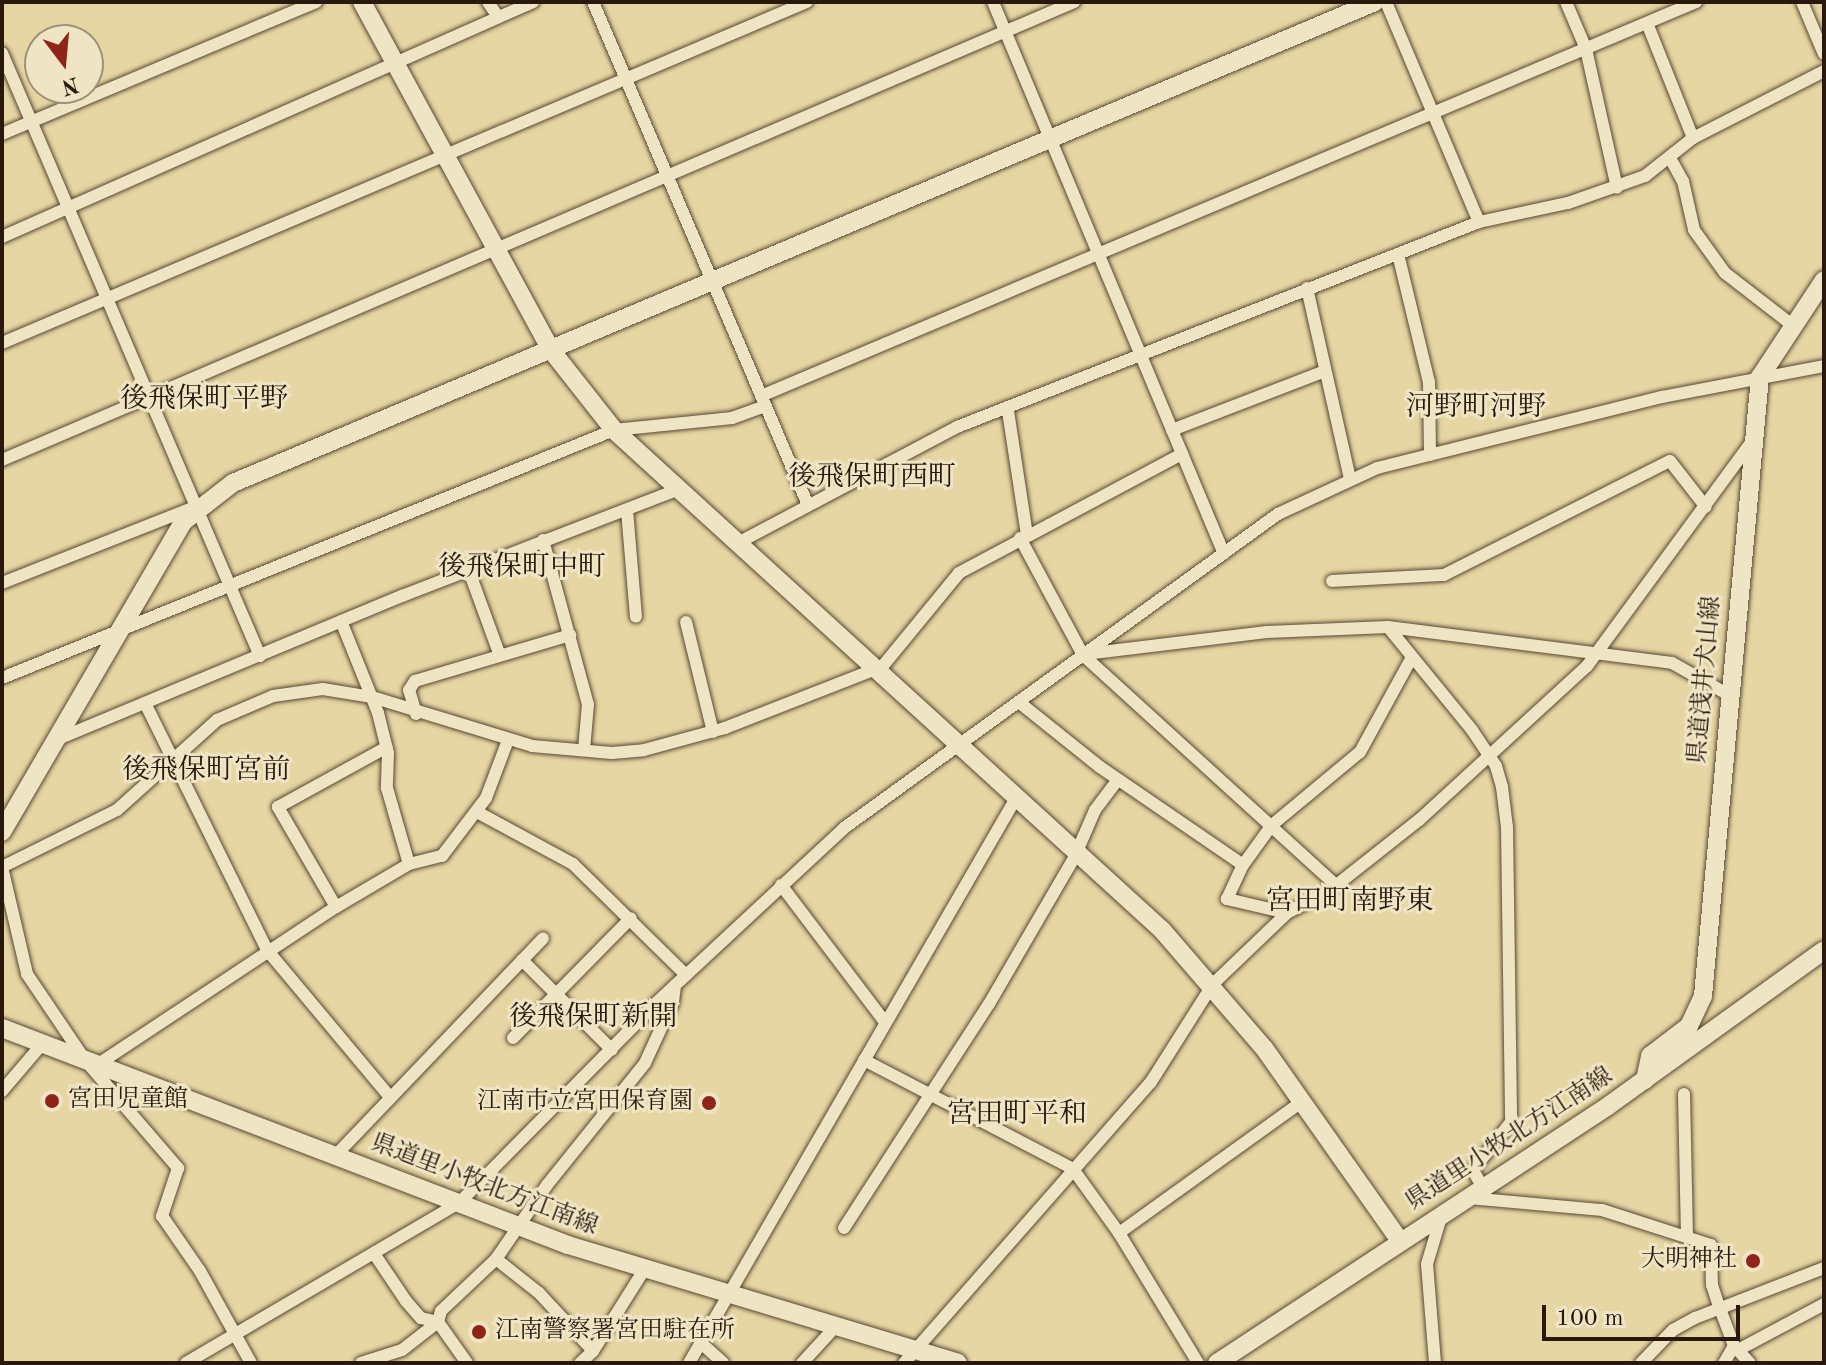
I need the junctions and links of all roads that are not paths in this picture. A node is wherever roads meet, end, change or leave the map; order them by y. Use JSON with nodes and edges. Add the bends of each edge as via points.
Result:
{"nodes":[{"id":1,"x":316,"y":2,"type":"edge"},
{"id":2,"x":362,"y":2,"type":"edge"},
{"id":3,"x":488,"y":2,"type":"edge"},
{"id":4,"x":533,"y":2,"type":"edge"},
{"id":5,"x":593,"y":2,"type":"edge"},
{"id":6,"x":807,"y":2,"type":"edge"},
{"id":7,"x":993,"y":2,"type":"edge"},
{"id":8,"x":1074,"y":2,"type":"edge"},
{"id":9,"x":1375,"y":2,"type":"edge"},
{"id":10,"x":1386,"y":2,"type":"edge"},
{"id":11,"x":1566,"y":2,"type":"edge"},
{"id":12,"x":1696,"y":2,"type":"edge"},
{"id":13,"x":1802,"y":2,"type":"edge"},
{"id":14,"x":498,"y":17,"type":"junction"},
{"id":15,"x":1647,"y":23,"type":"junction"},
{"id":16,"x":1005,"y":32,"type":"junction"},
{"id":17,"x":1586,"y":49,"type":"junction"},
{"id":18,"x":2,"y":53,"type":"edge"},
{"id":19,"x":1824,"y":54,"type":"edge"},
{"id":20,"x":392,"y":61,"type":"junction"},
{"id":21,"x":1824,"y":71,"type":"edge"},
{"id":22,"x":626,"y":79,"type":"junction"},
{"id":23,"x":1433,"y":113,"type":"junction"},
{"id":24,"x":34,"y":120,"type":"junction"},
{"id":25,"x":2,"y":134,"type":"edge"},
{"id":26,"x":1693,"y":138,"type":"junction"},
{"id":27,"x":1050,"y":139,"type":"junction"},
{"id":28,"x":445,"y":157,"type":"junction"},
{"id":29,"x":1670,"y":158,"type":"junction"},
{"id":30,"x":667,"y":176,"type":"junction"},
{"id":31,"x":1617,"y":188,"type":"junction"},
{"id":32,"x":70,"y":208,"type":"junction"},
{"id":33,"x":1479,"y":222,"type":"junction"},
{"id":34,"x":2,"y":237,"type":"edge"},
{"id":35,"x":493,"y":249,"type":"junction"},
{"id":36,"x":1098,"y":254,"type":"junction"},
{"id":37,"x":1398,"y":254,"type":"junction"},
{"id":38,"x":1824,"y":280,"type":"edge"},
{"id":39,"x":713,"y":282,"type":"junction"},
{"id":40,"x":1307,"y":288,"type":"junction"},
{"id":41,"x":109,"y":299,"type":"junction"},
{"id":42,"x":1792,"y":325,"type":"junction"},
{"id":43,"x":2,"y":343,"type":"edge"},
{"id":44,"x":551,"y":350,"type":"junction"},
{"id":45,"x":1141,"y":357,"type":"junction"},
{"id":46,"x":1824,"y":366,"type":"edge"},
{"id":47,"x":1325,"y":371,"type":"junction"},
{"id":48,"x":1760,"y":377,"type":"junction"},
{"id":49,"x":150,"y":398,"type":"junction"},
{"id":50,"x":763,"y":401,"type":"junction"},
{"id":51,"x":1008,"y":411,"type":"junction"},
{"id":52,"x":614,"y":430,"type":"junction"},
{"id":53,"x":1172,"y":430,"type":"junction"},
{"id":54,"x":1751,"y":443,"type":"junction"},
{"id":55,"x":1182,"y":454,"type":"junction"},
{"id":56,"x":1430,"y":455,"type":"junction"},
{"id":57,"x":2,"y":460,"type":"edge"},
{"id":58,"x":1350,"y":479,"type":"junction"},
{"id":59,"x":679,"y":489,"type":"junction"},
{"id":60,"x":808,"y":505,"type":"junction"},
{"id":61,"x":197,"y":506,"type":"junction"},
{"id":62,"x":1706,"y":507,"type":"junction"},
{"id":63,"x":627,"y":510,"type":"junction"},
{"id":64,"x":1023,"y":537,"type":"junction"},
{"id":65,"x":543,"y":540,"type":"junction"},
{"id":66,"x":736,"y":544,"type":"junction"},
{"id":67,"x":1224,"y":554,"type":"junction"},
{"id":68,"x":469,"y":571,"type":"junction"},
{"id":69,"x":229,"y":581,"type":"junction"},
{"id":70,"x":1332,"y":581,"type":"dead end"},
{"id":71,"x":2,"y":583,"type":"edge"},
{"id":72,"x":636,"y":617,"type":"dead end"},
{"id":73,"x":341,"y":621,"type":"junction"},
{"id":74,"x":686,"y":622,"type":"dead end"},
{"id":75,"x":1388,"y":627,"type":"junction"},
{"id":76,"x":120,"y":628,"type":"junction"},
{"id":77,"x":570,"y":635,"type":"junction"},
{"id":78,"x":1599,"y":652,"type":"junction"},
{"id":79,"x":499,"y":653,"type":"junction"},
{"id":80,"x":1083,"y":655,"type":"junction"},
{"id":81,"x":260,"y":656,"type":"junction"},
{"id":82,"x":1411,"y":659,"type":"junction"},
{"id":83,"x":875,"y":672,"type":"junction"},
{"id":84,"x":2,"y":678,"type":"edge"},
{"id":85,"x":1729,"y":695,"type":"junction"},
{"id":86,"x":372,"y":697,"type":"junction"},
{"id":87,"x":145,"y":703,"type":"junction"},
{"id":88,"x":1020,"y":703,"type":"junction"},
{"id":89,"x":416,"y":714,"type":"junction"},
{"id":90,"x":713,"y":732,"type":"junction"},
{"id":91,"x":58,"y":739,"type":"junction"},
{"id":92,"x":508,"y":740,"type":"junction"},
{"id":93,"x":387,"y":747,"type":"junction"},
{"id":94,"x":959,"y":748,"type":"junction"},
{"id":95,"x":584,"y":750,"type":"junction"},
{"id":96,"x":1491,"y":758,"type":"junction"},
{"id":97,"x":173,"y":760,"type":"junction"},
{"id":98,"x":1118,"y":780,"type":"junction"},
{"id":99,"x":1015,"y":800,"type":"junction"},
{"id":100,"x":477,"y":812,"type":"junction"},
{"id":101,"x":1272,"y":825,"type":"junction"},
{"id":102,"x":2,"y":832,"type":"edge"},
{"id":103,"x":1075,"y":856,"type":"junction"},
{"id":104,"x":409,"y":864,"type":"junction"},
{"id":105,"x":1243,"y":865,"type":"junction"},
{"id":106,"x":2,"y":867,"type":"edge"},
{"id":107,"x":781,"y":885,"type":"junction"},
{"id":108,"x":1337,"y":886,"type":"junction"},
{"id":109,"x":336,"y":907,"type":"junction"},
{"id":110,"x":1287,"y":913,"type":"junction"},
{"id":111,"x":631,"y":918,"type":"junction"},
{"id":112,"x":543,"y":938,"type":"dead end"},
{"id":113,"x":267,"y":950,"type":"junction"},
{"id":114,"x":1824,"y":950,"type":"edge"},
{"id":115,"x":522,"y":960,"type":"junction"},
{"id":116,"x":686,"y":975,"type":"junction"},
{"id":117,"x":1213,"y":984,"type":"junction"},
{"id":118,"x":675,"y":985,"type":"junction"},
{"id":119,"x":556,"y":993,"type":"junction"},
{"id":120,"x":885,"y":1022,"type":"junction"},
{"id":121,"x":2,"y":1028,"type":"edge"},
{"id":122,"x":513,"y":1038,"type":"dead end"},
{"id":123,"x":42,"y":1044,"type":"junction"},
{"id":124,"x":612,"y":1050,"type":"junction"},
{"id":125,"x":864,"y":1060,"type":"junction"},
{"id":126,"x":91,"y":1062,"type":"junction"},
{"id":127,"x":1645,"y":1080,"type":"junction"},
{"id":128,"x":2,"y":1091,"type":"edge"},
{"id":129,"x":1684,"y":1094,"type":"dead end"},
{"id":130,"x":932,"y":1095,"type":"junction"},
{"id":131,"x":389,"y":1096,"type":"junction"},
{"id":132,"x":1301,"y":1102,"type":"junction"},
{"id":133,"x":335,"y":1156,"type":"junction"},
{"id":134,"x":1073,"y":1169,"type":"junction"},
{"id":135,"x":1482,"y":1186,"type":"junction"},
{"id":136,"x":1464,"y":1198,"type":"junction"},
{"id":137,"x":459,"y":1203,"type":"junction"},
{"id":138,"x":1442,"y":1213,"type":"junction"},
{"id":139,"x":517,"y":1226,"type":"junction"},
{"id":140,"x":844,"y":1228,"type":"dead end"},
{"id":141,"x":1119,"y":1233,"type":"junction"},
{"id":142,"x":1687,"y":1237,"type":"junction"},
{"id":143,"x":1400,"y":1241,"type":"junction"},
{"id":144,"x":375,"y":1255,"type":"junction"},
{"id":145,"x":496,"y":1259,"type":"junction"},
{"id":146,"x":1824,"y":1268,"type":"edge"},
{"id":147,"x":644,"y":1270,"type":"junction"},
{"id":148,"x":729,"y":1295,"type":"junction"},
{"id":149,"x":1824,"y":1304,"type":"edge"},
{"id":150,"x":1719,"y":1306,"type":"junction"},
{"id":151,"x":438,"y":1322,"type":"junction"},
{"id":152,"x":836,"y":1326,"type":"junction"},
{"id":153,"x":237,"y":1334,"type":"junction"},
{"id":154,"x":700,"y":1342,"type":"junction"},
{"id":155,"x":1736,"y":1348,"type":"junction"},
{"id":156,"x":593,"y":1351,"type":"junction"},
{"id":157,"x":909,"y":1357,"type":"edge"},
{"id":158,"x":186,"y":1363,"type":"edge"},
{"id":159,"x":251,"y":1363,"type":"edge"},
{"id":160,"x":361,"y":1363,"type":"edge"},
{"id":161,"x":467,"y":1363,"type":"edge"},
{"id":162,"x":580,"y":1363,"type":"edge"},
{"id":163,"x":689,"y":1363,"type":"edge"},
{"id":164,"x":723,"y":1363,"type":"edge"},
{"id":165,"x":802,"y":1363,"type":"edge"},
{"id":166,"x":958,"y":1363,"type":"edge"},
{"id":167,"x":1198,"y":1363,"type":"edge"},
{"id":168,"x":1217,"y":1363,"type":"edge"},
{"id":169,"x":1435,"y":1363,"type":"edge"},
{"id":170,"x":1641,"y":1363,"type":"edge"},
{"id":171,"x":1724,"y":1363,"type":"edge"},
{"id":172,"x":1750,"y":1363,"type":"edge"}],
"edges":[{"from":1,"to":24,"type":"street"},
{"from":2,"to":20,"type":"street"},
{"from":3,"to":14,"type":"street"},
{"from":4,"to":14,"type":"street"},
{"from":5,"to":22,"type":"street"},
{"from":6,"to":22,"type":"street"},
{"from":7,"to":16,"type":"street"},
{"from":8,"to":16,"type":"street"},
{"from":9,"to":27,"type":"street"},
{"from":10,"to":23,"type":"street"},
{"from":11,"to":17,"type":"street"},
{"from":12,"to":15,"type":"street"},
{"from":13,"to":19,"type":"street"},
{"from":14,"to":20,"type":"street"},
{"from":15,"to":17,"type":"street"},
{"from":15,"to":26,"type":"street"},
{"from":16,"to":27,"type":"street"},
{"from":16,"to":30,"type":"street"},
{"from":17,"to":23,"type":"street"},
{"from":17,"to":31,"type":"street"},
{"from":18,"to":24,"type":"street"},
{"from":20,"to":28,"type":"street"},
{"from":20,"to":32,"type":"street"},
{"from":21,"to":26,"type":"street"},
{"from":22,"to":28,"type":"street"},
{"from":22,"to":30,"type":"street"},
{"from":23,"to":33,"type":"street"},
{"from":23,"to":36,"type":"street"},
{"from":24,"to":25,"type":"street"},
{"from":24,"to":32,"type":"street"},
{"from":26,"to":29,"type":"street"},
{"from":27,"to":36,"type":"street"},
{"from":27,"to":39,"type":"street"},
{"from":28,"to":35,"type":"street"},
{"from":28,"to":41,"type":"street","via":[[297,215]]},
{"from":29,"to":31,"type":"street"},
{"from":29,"to":42,"type":"street","via":[[1683,181],[1694,230],[1725,273]]},
{"from":30,"to":35,"type":"street"},
{"from":30,"to":39,"type":"street"},
{"from":31,"to":33,"type":"street"},
{"from":32,"to":34,"type":"street"},
{"from":32,"to":41,"type":"street"},
{"from":33,"to":37,"type":"street"},
{"from":35,"to":44,"type":"street"},
{"from":35,"to":49,"type":"street"},
{"from":36,"to":45,"type":"street"},
{"from":36,"to":50,"type":"street"},
{"from":37,"to":40,"type":"street"},
{"from":37,"to":56,"type":"street","via":[[1429,382]]},
{"from":38,"to":42,"type":"street","name":"県道浅井犬山線"},
{"from":39,"to":44,"type":"street"},
{"from":39,"to":50,"type":"street"},
{"from":40,"to":45,"type":"street"},
{"from":40,"to":47,"type":"street"},
{"from":41,"to":43,"type":"street"},
{"from":41,"to":49,"type":"street"},
{"from":42,"to":48,"type":"street","name":"県道浅井犬山線"},
{"from":44,"to":52,"type":"street"},
{"from":44,"to":61,"type":"street","via":[[233,483]]},
{"from":45,"to":51,"type":"street"},
{"from":45,"to":53,"type":"street"},
{"from":46,"to":48,"type":"street"},
{"from":47,"to":53,"type":"street"},
{"from":47,"to":58,"type":"street"},
{"from":48,"to":54,"type":"street","name":"県道浅井犬山線"},
{"from":48,"to":56,"type":"street"},
{"from":49,"to":57,"type":"street"},
{"from":49,"to":61,"type":"street"},
{"from":50,"to":52,"type":"street","via":[[732,418]]},
{"from":50,"to":60,"type":"street"},
{"from":51,"to":60,"type":"street","via":[[957,427]]},
{"from":51,"to":64,"type":"street"},
{"from":52,"to":59,"type":"street"},
{"from":52,"to":69,"type":"street"},
{"from":53,"to":55,"type":"street"},
{"from":54,"to":62,"type":"street"},
{"from":54,"to":85,"type":"street","name":"県道浅井犬山線"},
{"from":55,"to":64,"type":"street"},
{"from":55,"to":67,"type":"street"},
{"from":56,"to":58,"type":"street"},
{"from":58,"to":67,"type":"street","via":[[1278,514]]},
{"from":59,"to":63,"type":"street"},
{"from":59,"to":66,"type":"street"},
{"from":60,"to":66,"type":"street"},
{"from":61,"to":69,"type":"street"},
{"from":61,"to":71,"type":"street"},
{"from":61,"to":76,"type":"street"},
{"from":62,"to":70,"type":"street","via":[[1670,461],[1444,575]]},
{"from":62,"to":78,"type":"street","via":[[1632,599]]},
{"from":63,"to":65,"type":"street"},
{"from":63,"to":72,"type":"street"},
{"from":64,"to":80,"type":"street"},
{"from":64,"to":83,"type":"street","via":[[959,573]]},
{"from":65,"to":68,"type":"street"},
{"from":65,"to":77,"type":"street"},
{"from":66,"to":83,"type":"street"},
{"from":67,"to":80,"type":"street"},
{"from":68,"to":73,"type":"street"},
{"from":68,"to":79,"type":"street"},
{"from":69,"to":76,"type":"street"},
{"from":69,"to":81,"type":"street"},
{"from":73,"to":81,"type":"street"},
{"from":73,"to":86,"type":"street"},
{"from":74,"to":90,"type":"street"},
{"from":75,"to":78,"type":"street"},
{"from":75,"to":80,"type":"street","via":[[1267,632]]},
{"from":75,"to":82,"type":"street"},
{"from":76,"to":84,"type":"street"},
{"from":76,"to":91,"type":"street"},
{"from":77,"to":79,"type":"street"},
{"from":77,"to":95,"type":"street","via":[[588,704]]},
{"from":78,"to":85,"type":"street","via":[[1672,663]]},
{"from":78,"to":96,"type":"street"},
{"from":79,"to":89,"type":"street","via":[[415,681],[409,690]]},
{"from":80,"to":88,"type":"street"},
{"from":80,"to":101,"type":"street"},
{"from":81,"to":87,"type":"street"},
{"from":82,"to":96,"type":"street"},
{"from":82,"to":101,"type":"street","via":[[1360,752]]},
{"from":83,"to":90,"type":"street"},
{"from":83,"to":94,"type":"street"},
{"from":85,"to":127,"type":"street","name":"県道浅井犬山線","via":[[1703,996],[1689,1026],[1650,1056]]},
{"from":86,"to":89,"type":"street"},
{"from":86,"to":93,"type":"street"},
{"from":86,"to":97,"type":"street","via":[[323,689],[244,705],[217,720]]},
{"from":87,"to":91,"type":"street"},
{"from":87,"to":97,"type":"street"},
{"from":88,"to":94,"type":"street"},
{"from":88,"to":98,"type":"street"},
{"from":89,"to":92,"type":"street"},
{"from":90,"to":95,"type":"street","via":[[644,750]]},
{"from":91,"to":102,"type":"street"},
{"from":92,"to":95,"type":"street"},
{"from":92,"to":100,"type":"street"},
{"from":93,"to":104,"type":"street","via":[[387,788]]},
{"from":93,"to":109,"type":"street","via":[[278,807]]},
{"from":94,"to":99,"type":"street"},
{"from":94,"to":107,"type":"street","via":[[844,828]]},
{"from":96,"to":108,"type":"street"},
{"from":96,"to":135,"type":"street","via":[[1502,787],[1507,827],[1511,1122],[1473,1170]]},
{"from":97,"to":106,"type":"street","via":[[117,810]]},
{"from":97,"to":113,"type":"street"},
{"from":98,"to":103,"type":"street","via":[[1095,810]]},
{"from":98,"to":105,"type":"street"},
{"from":99,"to":103,"type":"street"},
{"from":99,"to":120,"type":"street"},
{"from":100,"to":104,"type":"street","via":[[442,856]]},
{"from":100,"to":111,"type":"street","via":[[573,864]]},
{"from":101,"to":105,"type":"street"},
{"from":101,"to":108,"type":"street"},
{"from":103,"to":117,"type":"street","via":[[1162,930]]},
{"from":103,"to":130,"type":"street"},
{"from":104,"to":109,"type":"street"},
{"from":105,"to":110,"type":"street","via":[[1227,899]]},
{"from":106,"to":126,"type":"street","via":[[27,974]]},
{"from":107,"to":116,"type":"street"},
{"from":107,"to":120,"type":"street"},
{"from":108,"to":110,"type":"street"},
{"from":109,"to":113,"type":"street"},
{"from":110,"to":117,"type":"street"},
{"from":111,"to":116,"type":"street"},
{"from":111,"to":119,"type":"street"},
{"from":112,"to":115,"type":"street"},
{"from":113,"to":126,"type":"street"},
{"from":113,"to":131,"type":"street"},
{"from":114,"to":127,"type":"street","name":"県道里小牧北方江南線"},
{"from":115,"to":119,"type":"street"},
{"from":115,"to":131,"type":"street"},
{"from":116,"to":118,"type":"street"},
{"from":117,"to":132,"type":"street"},
{"from":117,"to":134,"type":"street","via":[[1151,1082]]},
{"from":118,"to":124,"type":"street"},
{"from":118,"to":139,"type":"street","via":[[673,1002],[645,1063]]},
{"from":119,"to":122,"type":"street"},
{"from":119,"to":124,"type":"street"},
{"from":120,"to":125,"type":"street"},
{"from":121,"to":123,"type":"street","name":"県道里小牧北方江南線"},
{"from":123,"to":126,"type":"street","name":"県道里小牧北方江南線"},
{"from":123,"to":128,"type":"street"},
{"from":124,"to":137,"type":"street"},
{"from":125,"to":130,"type":"street"},
{"from":125,"to":148,"type":"street"},
{"from":126,"to":133,"type":"street","name":"県道里小牧北方江南線"},
{"from":126,"to":153,"type":"street","via":[[178,1168],[162,1216]]},
{"from":127,"to":135,"type":"street","name":"県道里小牧北方江南線"},
{"from":129,"to":142,"type":"street"},
{"from":130,"to":134,"type":"street"},
{"from":130,"to":140,"type":"street"},
{"from":131,"to":133,"type":"street"},
{"from":132,"to":141,"type":"street"},
{"from":132,"to":143,"type":"street"},
{"from":133,"to":137,"type":"street","name":"県道里小牧北方江南線"},
{"from":134,"to":141,"type":"street"},
{"from":134,"to":157,"type":"street"},
{"from":135,"to":136,"type":"street","name":"県道里小牧北方江南線"},
{"from":136,"to":138,"type":"street","name":"県道里小牧北方江南線"},
{"from":136,"to":142,"type":"street","via":[[1602,1210]]},
{"from":137,"to":139,"type":"street","name":"県道里小牧北方江南線"},
{"from":137,"to":144,"type":"street"},
{"from":138,"to":143,"type":"street","name":"県道里小牧北方江南線"},
{"from":138,"to":169,"type":"street","via":[[1427,1264]]},
{"from":139,"to":145,"type":"street"},
{"from":139,"to":147,"type":"street","name":"県道里小牧北方江南線"},
{"from":141,"to":167,"type":"street"},
{"from":142,"to":150,"type":"street","via":[[1711,1245],[1712,1285]]},
{"from":143,"to":168,"type":"street","name":"県道里小牧北方江南線"},
{"from":144,"to":151,"type":"street","via":[[421,1318]]},
{"from":144,"to":153,"type":"street"},
{"from":145,"to":151,"type":"street","via":[[441,1311]]},
{"from":145,"to":156,"type":"street","via":[[539,1293]]},
{"from":146,"to":150,"type":"street"},
{"from":147,"to":148,"type":"street","name":"県道里小牧北方江南線"},
{"from":147,"to":156,"type":"street"},
{"from":148,"to":152,"type":"street","name":"県道里小牧北方江南線"},
{"from":148,"to":154,"type":"street"},
{"from":149,"to":155,"type":"street"},
{"from":150,"to":155,"type":"street"},
{"from":150,"to":170,"type":"street","via":[[1673,1330]]},
{"from":151,"to":160,"type":"street","via":[[402,1350]]},
{"from":151,"to":161,"type":"street"},
{"from":152,"to":157,"type":"street","name":"県道里小牧北方江南線"},
{"from":152,"to":165,"type":"street"},
{"from":153,"to":158,"type":"street"},
{"from":153,"to":159,"type":"street"},
{"from":154,"to":163,"type":"street"},
{"from":154,"to":164,"type":"street"},
{"from":155,"to":171,"type":"street"},
{"from":155,"to":172,"type":"street"},
{"from":156,"to":162,"type":"street"},
{"from":157,"to":166,"type":"street","name":"県道里小牧北方江南線"}]}
